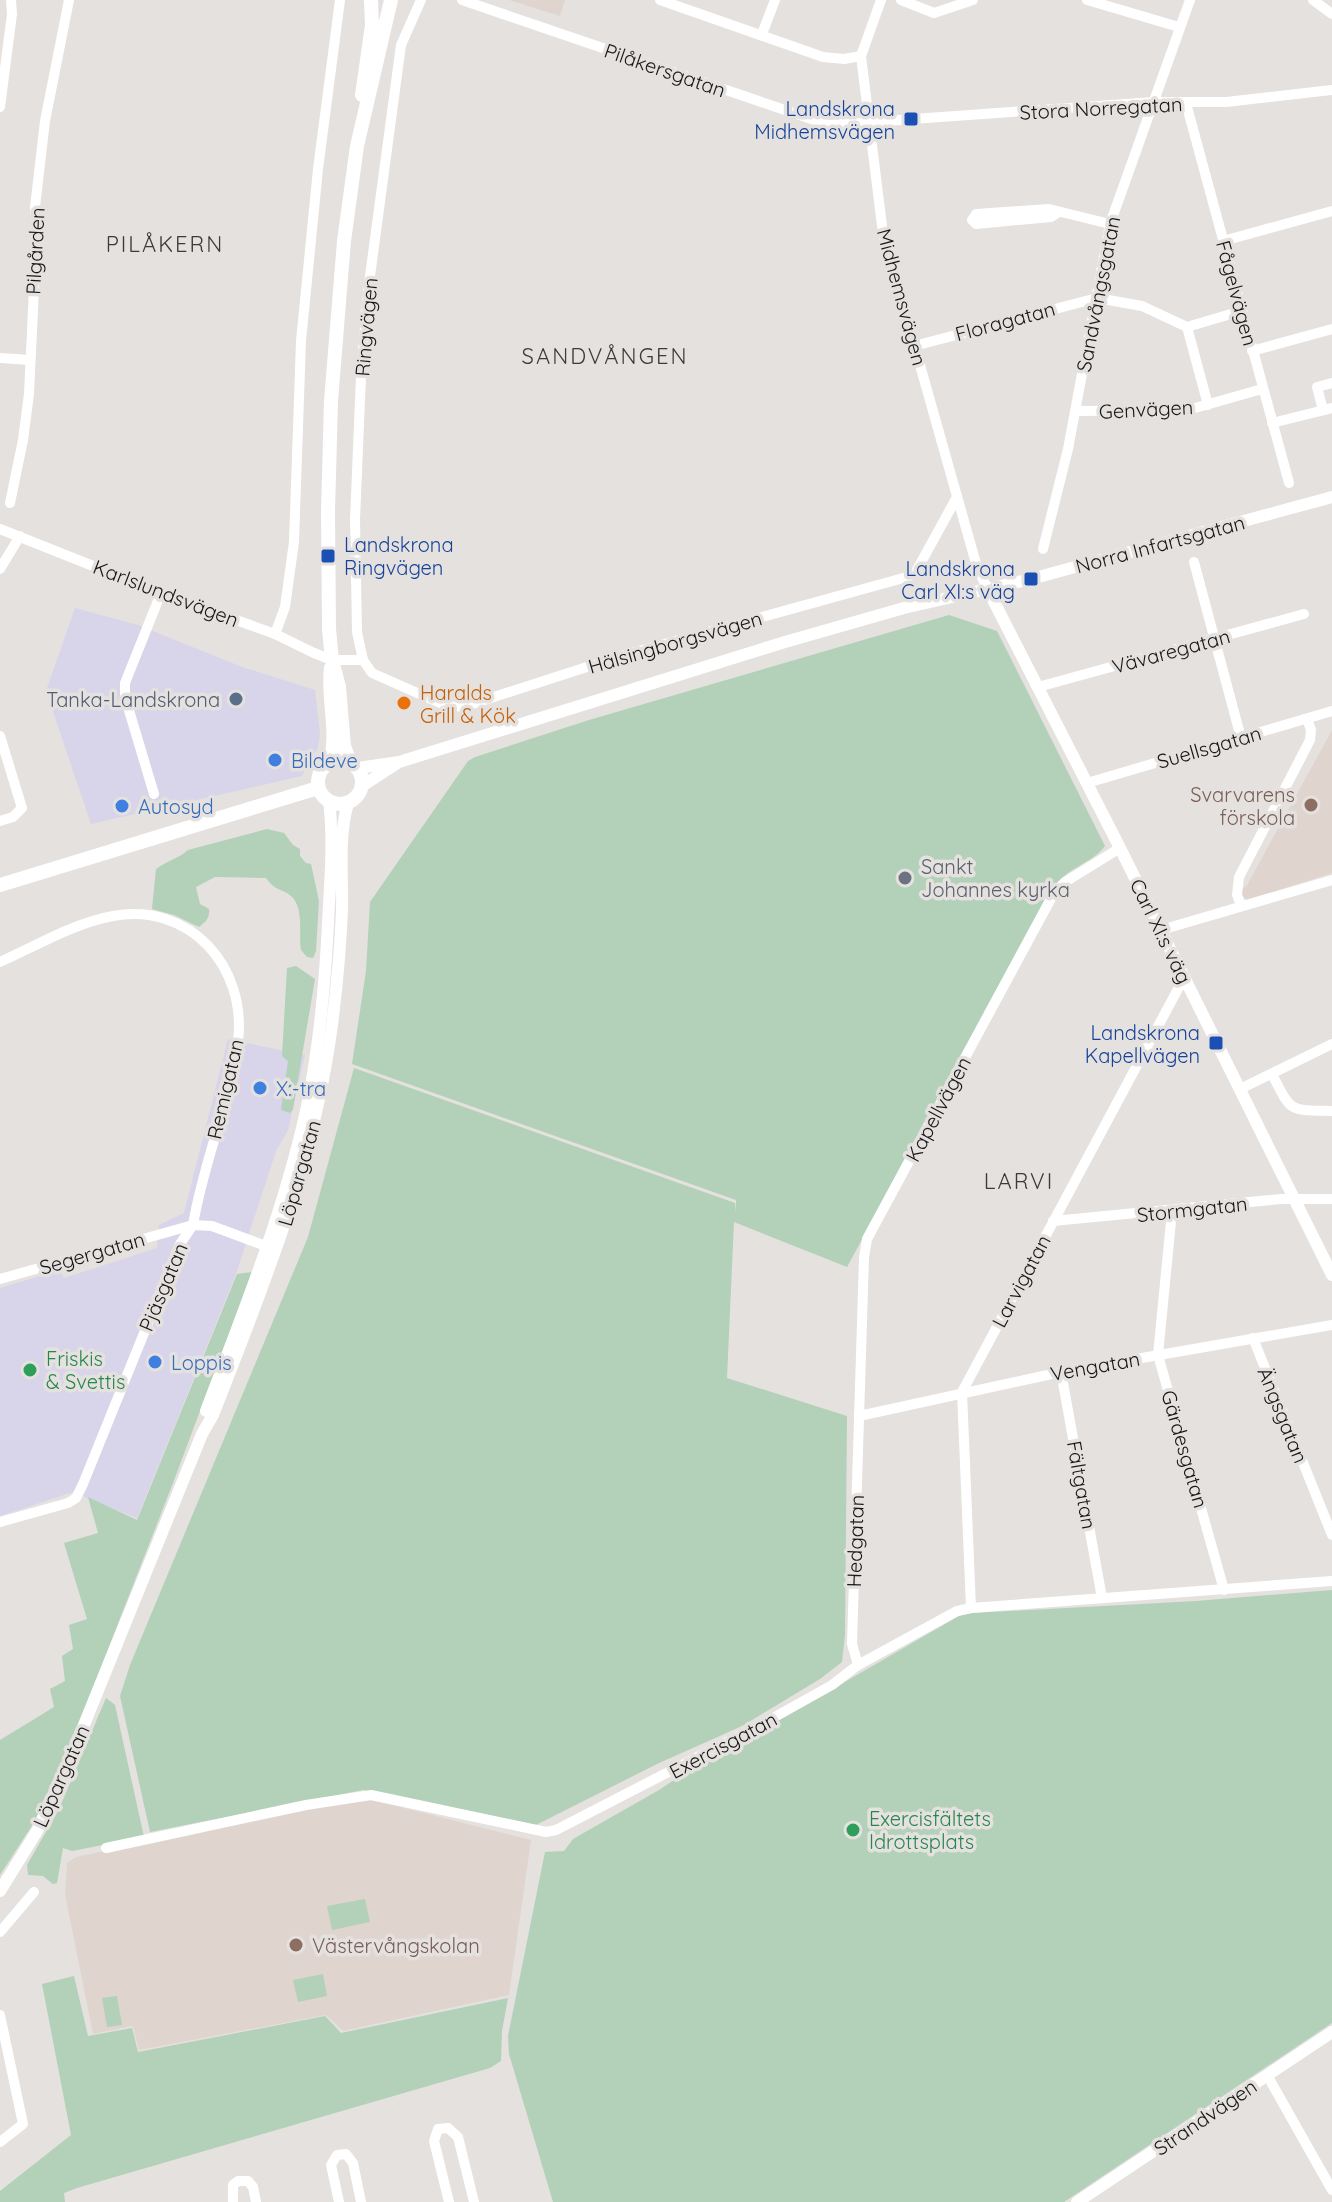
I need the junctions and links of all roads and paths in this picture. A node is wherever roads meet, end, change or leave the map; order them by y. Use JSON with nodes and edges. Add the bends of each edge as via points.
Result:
{"nodes":[{"id":1,"x":11,"y":0,"type":"edge"},
{"id":2,"x":69,"y":0,"type":"edge"},
{"id":3,"x":340,"y":0,"type":"edge"},
{"id":4,"x":371,"y":0,"type":"edge"},
{"id":5,"x":391,"y":0,"type":"edge"},
{"id":6,"x":421,"y":0,"type":"edge"},
{"id":7,"x":462,"y":0,"type":"edge"},
{"id":8,"x":660,"y":0,"type":"edge"},
{"id":9,"x":775,"y":0,"type":"edge"},
{"id":10,"x":881,"y":0,"type":"edge"},
{"id":11,"x":901,"y":0,"type":"edge"},
{"id":12,"x":973,"y":0,"type":"edge"},
{"id":13,"x":1087,"y":0,"type":"edge"},
{"id":14,"x":1190,"y":0,"type":"edge"},
{"id":15,"x":1313,"y":0,"type":"edge"},
{"id":16,"x":1321,"y":0,"type":"edge"},
{"id":17,"x":1332,"y":4,"type":"edge"},
{"id":18,"x":1332,"y":14,"type":"edge"},
{"id":19,"x":1179,"y":27,"type":"junction"},
{"id":20,"x":762,"y":34,"type":"junction"},
{"id":21,"x":861,"y":56,"type":"junction"},
{"id":22,"x":1332,"y":90,"type":"edge"},
{"id":23,"x":1153,"y":102,"type":"junction"},
{"id":24,"x":1186,"y":103,"type":"junction"},
{"id":25,"x":0,"y":107,"type":"edge"},
{"id":26,"x":361,"y":120,"type":"junction"},
{"id":27,"x":870,"y":121,"type":"junction"},
{"id":28,"x":1332,"y":211,"type":"edge"},
{"id":29,"x":1057,"y":213,"type":"junction"},
{"id":30,"x":1110,"y":224,"type":"junction"},
{"id":31,"x":1223,"y":241,"type":"junction"},
{"id":32,"x":1097,"y":298,"type":"junction"},
{"id":33,"x":1241,"y":311,"type":"junction"},
{"id":34,"x":1187,"y":327,"type":"junction"},
{"id":35,"x":1332,"y":329,"type":"edge"},
{"id":36,"x":914,"y":346,"type":"junction"},
{"id":37,"x":1252,"y":351,"type":"junction"},
{"id":38,"x":0,"y":358,"type":"edge"},
{"id":39,"x":30,"y":360,"type":"junction"},
{"id":40,"x":1332,"y":383,"type":"edge"},
{"id":41,"x":1262,"y":389,"type":"junction"},
{"id":42,"x":1208,"y":405,"type":"junction"},
{"id":43,"x":1327,"y":409,"type":"edge"},
{"id":44,"x":1076,"y":411,"type":"junction"},
{"id":45,"x":1272,"y":423,"type":"junction"},
{"id":46,"x":1289,"y":483,"type":"dead end"},
{"id":47,"x":957,"y":497,"type":"junction"},
{"id":48,"x":1332,"y":497,"type":"edge"},
{"id":49,"x":10,"y":503,"type":"dead end"},
{"id":50,"x":0,"y":529,"type":"edge"},
{"id":51,"x":20,"y":536,"type":"junction"},
{"id":52,"x":1043,"y":549,"type":"dead end"},
{"id":53,"x":5,"y":552,"type":"edge"},
{"id":54,"x":1194,"y":562,"type":"dead end"},
{"id":55,"x":0,"y":569,"type":"edge"},
{"id":56,"x":987,"y":588,"type":"junction"},
{"id":57,"x":161,"y":593,"type":"junction"},
{"id":58,"x":1304,"y":614,"type":"dead end"},
{"id":59,"x":275,"y":634,"type":"junction"},
{"id":60,"x":1216,"y":640,"type":"junction"},
{"id":61,"x":332,"y":660,"type":"junction"},
{"id":62,"x":363,"y":660,"type":"junction"},
{"id":63,"x":1038,"y":687,"type":"junction"},
{"id":64,"x":1332,"y":711,"type":"edge"},
{"id":65,"x":1307,"y":719,"type":"junction"},
{"id":66,"x":0,"y":736,"type":"edge"},
{"id":67,"x":1241,"y":738,"type":"junction"},
{"id":68,"x":330,"y":761,"type":"junction"},
{"id":69,"x":399,"y":762,"type":"junction"},
{"id":70,"x":354,"y":765,"type":"junction"},
{"id":71,"x":1087,"y":783,"type":"junction"},
{"id":72,"x":362,"y":786,"type":"junction"},
{"id":73,"x":318,"y":788,"type":"junction"},
{"id":74,"x":154,"y":794,"type":"dead end"},
{"id":75,"x":329,"y":801,"type":"junction"},
{"id":76,"x":348,"y":803,"type":"junction"},
{"id":77,"x":0,"y":821,"type":"edge"},
{"id":78,"x":1120,"y":848,"type":"junction"},
{"id":79,"x":1332,"y":880,"type":"edge"},
{"id":80,"x":0,"y":885,"type":"edge"},
{"id":81,"x":1241,"y":905,"type":"junction"},
{"id":82,"x":1161,"y":930,"type":"junction"},
{"id":83,"x":0,"y":962,"type":"edge"},
{"id":84,"x":1187,"y":982,"type":"junction"},
{"id":85,"x":1332,"y":1044,"type":"edge"},
{"id":86,"x":1272,"y":1074,"type":"junction"},
{"id":87,"x":1240,"y":1089,"type":"junction"},
{"id":88,"x":1332,"y":1111,"type":"edge"},
{"id":89,"x":1294,"y":1199,"type":"junction"},
{"id":90,"x":1332,"y":1199,"type":"edge"},
{"id":91,"x":1172,"y":1211,"type":"junction"},
{"id":92,"x":1053,"y":1221,"type":"junction"},
{"id":93,"x":193,"y":1225,"type":"junction"},
{"id":94,"x":271,"y":1248,"type":"junction"},
{"id":95,"x":1332,"y":1275,"type":"edge"},
{"id":96,"x":0,"y":1279,"type":"edge"},
{"id":97,"x":1332,"y":1325,"type":"edge"},
{"id":98,"x":1253,"y":1338,"type":"junction"},
{"id":99,"x":1158,"y":1355,"type":"junction"},
{"id":100,"x":1061,"y":1372,"type":"junction"},
{"id":101,"x":962,"y":1392,"type":"junction"},
{"id":102,"x":859,"y":1416,"type":"junction"},
{"id":103,"x":0,"y":1522,"type":"edge"},
{"id":104,"x":1332,"y":1535,"type":"edge"},
{"id":105,"x":1332,"y":1581,"type":"edge"},
{"id":106,"x":1224,"y":1590,"type":"junction"},
{"id":107,"x":1102,"y":1598,"type":"junction"},
{"id":108,"x":971,"y":1608,"type":"junction"},
{"id":109,"x":858,"y":1665,"type":"junction"},
{"id":110,"x":106,"y":1848,"type":"dead end"},
{"id":111,"x":0,"y":1891,"type":"edge"},
{"id":112,"x":34,"y":1892,"type":"dead end"},
{"id":113,"x":0,"y":1932,"type":"edge"},
{"id":114,"x":0,"y":2015,"type":"edge"},
{"id":115,"x":1332,"y":2032,"type":"edge"},
{"id":116,"x":1267,"y":2075,"type":"junction"},
{"id":117,"x":0,"y":2142,"type":"edge"},
{"id":118,"x":1332,"y":2190,"type":"edge"},
{"id":119,"x":233,"y":2202,"type":"edge"},
{"id":120,"x":256,"y":2202,"type":"edge"},
{"id":121,"x":339,"y":2202,"type":"edge"},
{"id":122,"x":361,"y":2202,"type":"edge"},
{"id":123,"x":449,"y":2202,"type":"edge"},
{"id":124,"x":474,"y":2202,"type":"edge"},
{"id":125,"x":1077,"y":2202,"type":"edge"}],
"edges":[{"from":1,"to":25,"type":"street"},
{"from":2,"to":39,"type":"street","name":"Pilgården","via":[[45,121],[35,207]]},
{"from":3,"to":59,"type":"street","via":[[301,341],[294,542],[285,607]]},
{"from":4,"to":26,"type":"main road","name":"Ringvägen"},
{"from":5,"to":26,"type":"main road","name":"Ringvägen"},
{"from":6,"to":62,"type":"street","name":"Ringvägen","via":[[401,45],[363,353],[354,592]]},
{"from":7,"to":27,"type":"street","name":"Pilåkersgatan","via":[[829,125]]},
{"from":8,"to":20,"type":"street"},
{"from":9,"to":20,"type":"street"},
{"from":10,"to":21,"type":"street","name":"Midhemsvägen"},
{"from":11,"to":12,"type":"street","via":[[934,13]]},
{"from":13,"to":19,"type":"street"},
{"from":14,"to":19,"type":"street","name":"Sandvångsgatan"},
{"from":15,"to":18,"type":"street"},
{"from":16,"to":17,"type":"street"},
{"from":19,"to":23,"type":"street","name":"Sandvångsgatan"},
{"from":20,"to":21,"type":"street","via":[[823,57]]},
{"from":21,"to":27,"type":"street","name":"Midhemsvägen"},
{"from":22,"to":24,"type":"street","name":"Stora Norregatan"},
{"from":23,"to":24,"type":"street","name":"Stora Norregatan"},
{"from":23,"to":27,"type":"street","name":"Stora Norregatan"},
{"from":23,"to":30,"type":"street","name":"Sandvångsgatan"},
{"from":24,"to":31,"type":"street","name":"Fågelvägen"},
{"from":26,"to":61,"type":"main road","name":"Ringvägen","via":[[344,241],[331,401]]},
{"from":27,"to":36,"type":"street","name":"Midhemsvägen","via":[[883,234]]},
{"from":28,"to":31,"type":"street"},
{"from":29,"to":29,"type":"street","via":[[1049,209],[976,214],[972,220],[976,224]]},
{"from":29,"to":30,"type":"street"},
{"from":30,"to":32,"type":"street","name":"Sandvångsgatan"},
{"from":31,"to":33,"type":"street","name":"Fågelvägen"},
{"from":32,"to":34,"type":"street","via":[[1142,306]]},
{"from":32,"to":36,"type":"street","name":"Floragatan"},
{"from":32,"to":44,"type":"street","name":"Sandvångsgatan"},
{"from":33,"to":34,"type":"street"},
{"from":33,"to":37,"type":"street","name":"Fågelvägen"},
{"from":34,"to":42,"type":"street"},
{"from":35,"to":37,"type":"street"},
{"from":36,"to":47,"type":"street","name":"Midhemsvägen"},
{"from":37,"to":41,"type":"street","name":"Fågelvägen"},
{"from":38,"to":39,"type":"street"},
{"from":39,"to":49,"type":"street","name":"Pilgården","via":[[26,418]]},
{"from":40,"to":43,"type":"street","via":[[1317,387]]},
{"from":41,"to":42,"type":"street","name":"Genvägen"},
{"from":41,"to":45,"type":"street","name":"Fågelvägen"},
{"from":42,"to":44,"type":"street","name":"Genvägen","via":[[1188,410]]},
{"from":43,"to":45,"type":"street"},
{"from":44,"to":52,"type":"street","name":"Sandvångsgatan"},
{"from":45,"to":46,"type":"street","name":"Fågelvägen"},
{"from":47,"to":56,"type":"street","name":"Midhemsvägen"},
{"from":47,"to":62,"type":"street","name":"Hälsingborgsvägen","via":[[915,573],[907,577],[624,655],[466,706],[449,707],[388,681],[372,673]]},
{"from":48,"to":56,"type":"street","name":"Norra Infartsgatan"},
{"from":50,"to":51,"type":"street","name":"Karlslundsvägen"},
{"from":51,"to":53,"type":"street"},
{"from":51,"to":57,"type":"street","name":"Karlslundsvägen"},
{"from":53,"to":55,"type":"street"},
{"from":54,"to":60,"type":"street"},
{"from":56,"to":63,"type":"street","name":"Carl XI:s väg"},
{"from":56,"to":69,"type":"street","name":"Hälsingborgsvägen","via":[[785,642]]},
{"from":57,"to":59,"type":"street","name":"Karlslundsvägen"},
{"from":57,"to":74,"type":"street","via":[[125,683]]},
{"from":58,"to":60,"type":"street","name":"Vävaregatan"},
{"from":59,"to":61,"type":"street","name":"Karlslundsvägen"},
{"from":60,"to":63,"type":"street","name":"Vävaregatan"},
{"from":60,"to":67,"type":"street"},
{"from":61,"to":62,"type":"street"},
{"from":61,"to":68,"type":"main road","name":"Ringvägen"},
{"from":61,"to":70,"type":"main road","name":"Ringvägen","via":[[344,746]]},
{"from":63,"to":71,"type":"street","name":"Carl XI:s väg"},
{"from":64,"to":65,"type":"street","name":"Suellsgatan"},
{"from":65,"to":67,"type":"street","name":"Suellsgatan"},
{"from":65,"to":81,"type":"street","via":[[1310,740],[1239,877]]},
{"from":66,"to":77,"type":"street","via":[[22,808]]},
{"from":67,"to":71,"type":"street","name":"Suellsgatan"},
{"from":68,"to":70,"type":"main road"},
{"from":68,"to":73,"type":"main road","via":[[319,775]]},
{"from":69,"to":70,"type":"street","name":"Hälsingborgsvägen"},
{"from":69,"to":72,"type":"street","name":"Hälsingborgsvägen"},
{"from":70,"to":72,"type":"main road"},
{"from":71,"to":78,"type":"street","name":"Carl XI:s väg"},
{"from":72,"to":76,"type":"main road"},
{"from":73,"to":75,"type":"main road"},
{"from":73,"to":80,"type":"main road"},
{"from":75,"to":76,"type":"main road"},
{"from":75,"to":94,"type":"street","name":"Löpargatan","via":[[327,941],[311,1084]]},
{"from":76,"to":94,"type":"street","name":"Löpargatan","via":[[328,1052],[305,1159]]},
{"from":78,"to":82,"type":"street","name":"Carl XI:s väg"},
{"from":78,"to":102,"type":"street","name":"Kapellvägen","via":[[1054,893],[867,1239]]},
{"from":79,"to":81,"type":"street"},
{"from":81,"to":82,"type":"street"},
{"from":82,"to":84,"type":"street","name":"Carl XI:s väg"},
{"from":83,"to":93,"type":"street","name":"Remigatan","via":[[92,921],[127,914],[181,926],[226,967],[239,1007],[238,1039]]},
{"from":84,"to":87,"type":"street","name":"Carl XI:s väg"},
{"from":84,"to":92,"type":"street","name":"Larvigatan","via":[[1179,987]]},
{"from":85,"to":86,"type":"street"},
{"from":86,"to":87,"type":"street"},
{"from":86,"to":88,"type":"street","via":[[1288,1106]]},
{"from":87,"to":89,"type":"street","name":"Carl XI:s väg"},
{"from":89,"to":90,"type":"street","name":"Stormgatan"},
{"from":89,"to":91,"type":"street","name":"Stormgatan"},
{"from":89,"to":95,"type":"street","name":"Carl XI:s väg"},
{"from":91,"to":92,"type":"street","name":"Stormgatan"},
{"from":91,"to":99,"type":"street","name":"Gärdesgatan"},
{"from":92,"to":101,"type":"street","name":"Larvigatan"},
{"from":93,"to":94,"type":"street","name":"Segergatan","via":[[212,1226]]},
{"from":93,"to":96,"type":"street","name":"Segergatan"},
{"from":93,"to":103,"type":"street","name":"Pjäsgatan","via":[[180,1244],[76,1498]]},
{"from":94,"to":111,"type":"street","name":"Löpargatan","via":[[74,1752],[37,1831]]},
{"from":97,"to":98,"type":"street","name":"Vengatan"},
{"from":98,"to":99,"type":"street","name":"Vengatan"},
{"from":98,"to":104,"type":"street","name":"Ängsgatan"},
{"from":99,"to":100,"type":"street","name":"Vengatan"},
{"from":99,"to":106,"type":"street","name":"Gärdesgatan"},
{"from":100,"to":101,"type":"street","name":"Vengatan"},
{"from":100,"to":107,"type":"street","name":"Fältgatan"},
{"from":101,"to":102,"type":"street","name":"Vengatan"},
{"from":101,"to":108,"type":"street"},
{"from":102,"to":109,"type":"street","name":"Hedgatan","via":[[852,1644]]},
{"from":105,"to":106,"type":"street","name":"Exercisgatan"},
{"from":106,"to":107,"type":"street","name":"Exercisgatan"},
{"from":107,"to":108,"type":"street","name":"Exercisgatan"},
{"from":108,"to":109,"type":"street","name":"Exercisgatan"},
{"from":109,"to":110,"type":"street","name":"Exercisgatan","via":[[773,1718],[556,1830],[371,1795]]},
{"from":112,"to":113,"type":"street"},
{"from":114,"to":117,"type":"street","via":[[23,2124]]},
{"from":115,"to":116,"type":"street","name":"Strandvägen"},
{"from":116,"to":118,"type":"street"},
{"from":116,"to":125,"type":"street","name":"Strandvägen"},
{"from":119,"to":120,"type":"street","via":[[233,2185],[248,2181]]},
{"from":121,"to":122,"type":"street","via":[[331,2165],[337,2155],[346,2154]]},
{"from":123,"to":124,"type":"street","via":[[434,2141],[443,2128],[458,2137]]}]}
